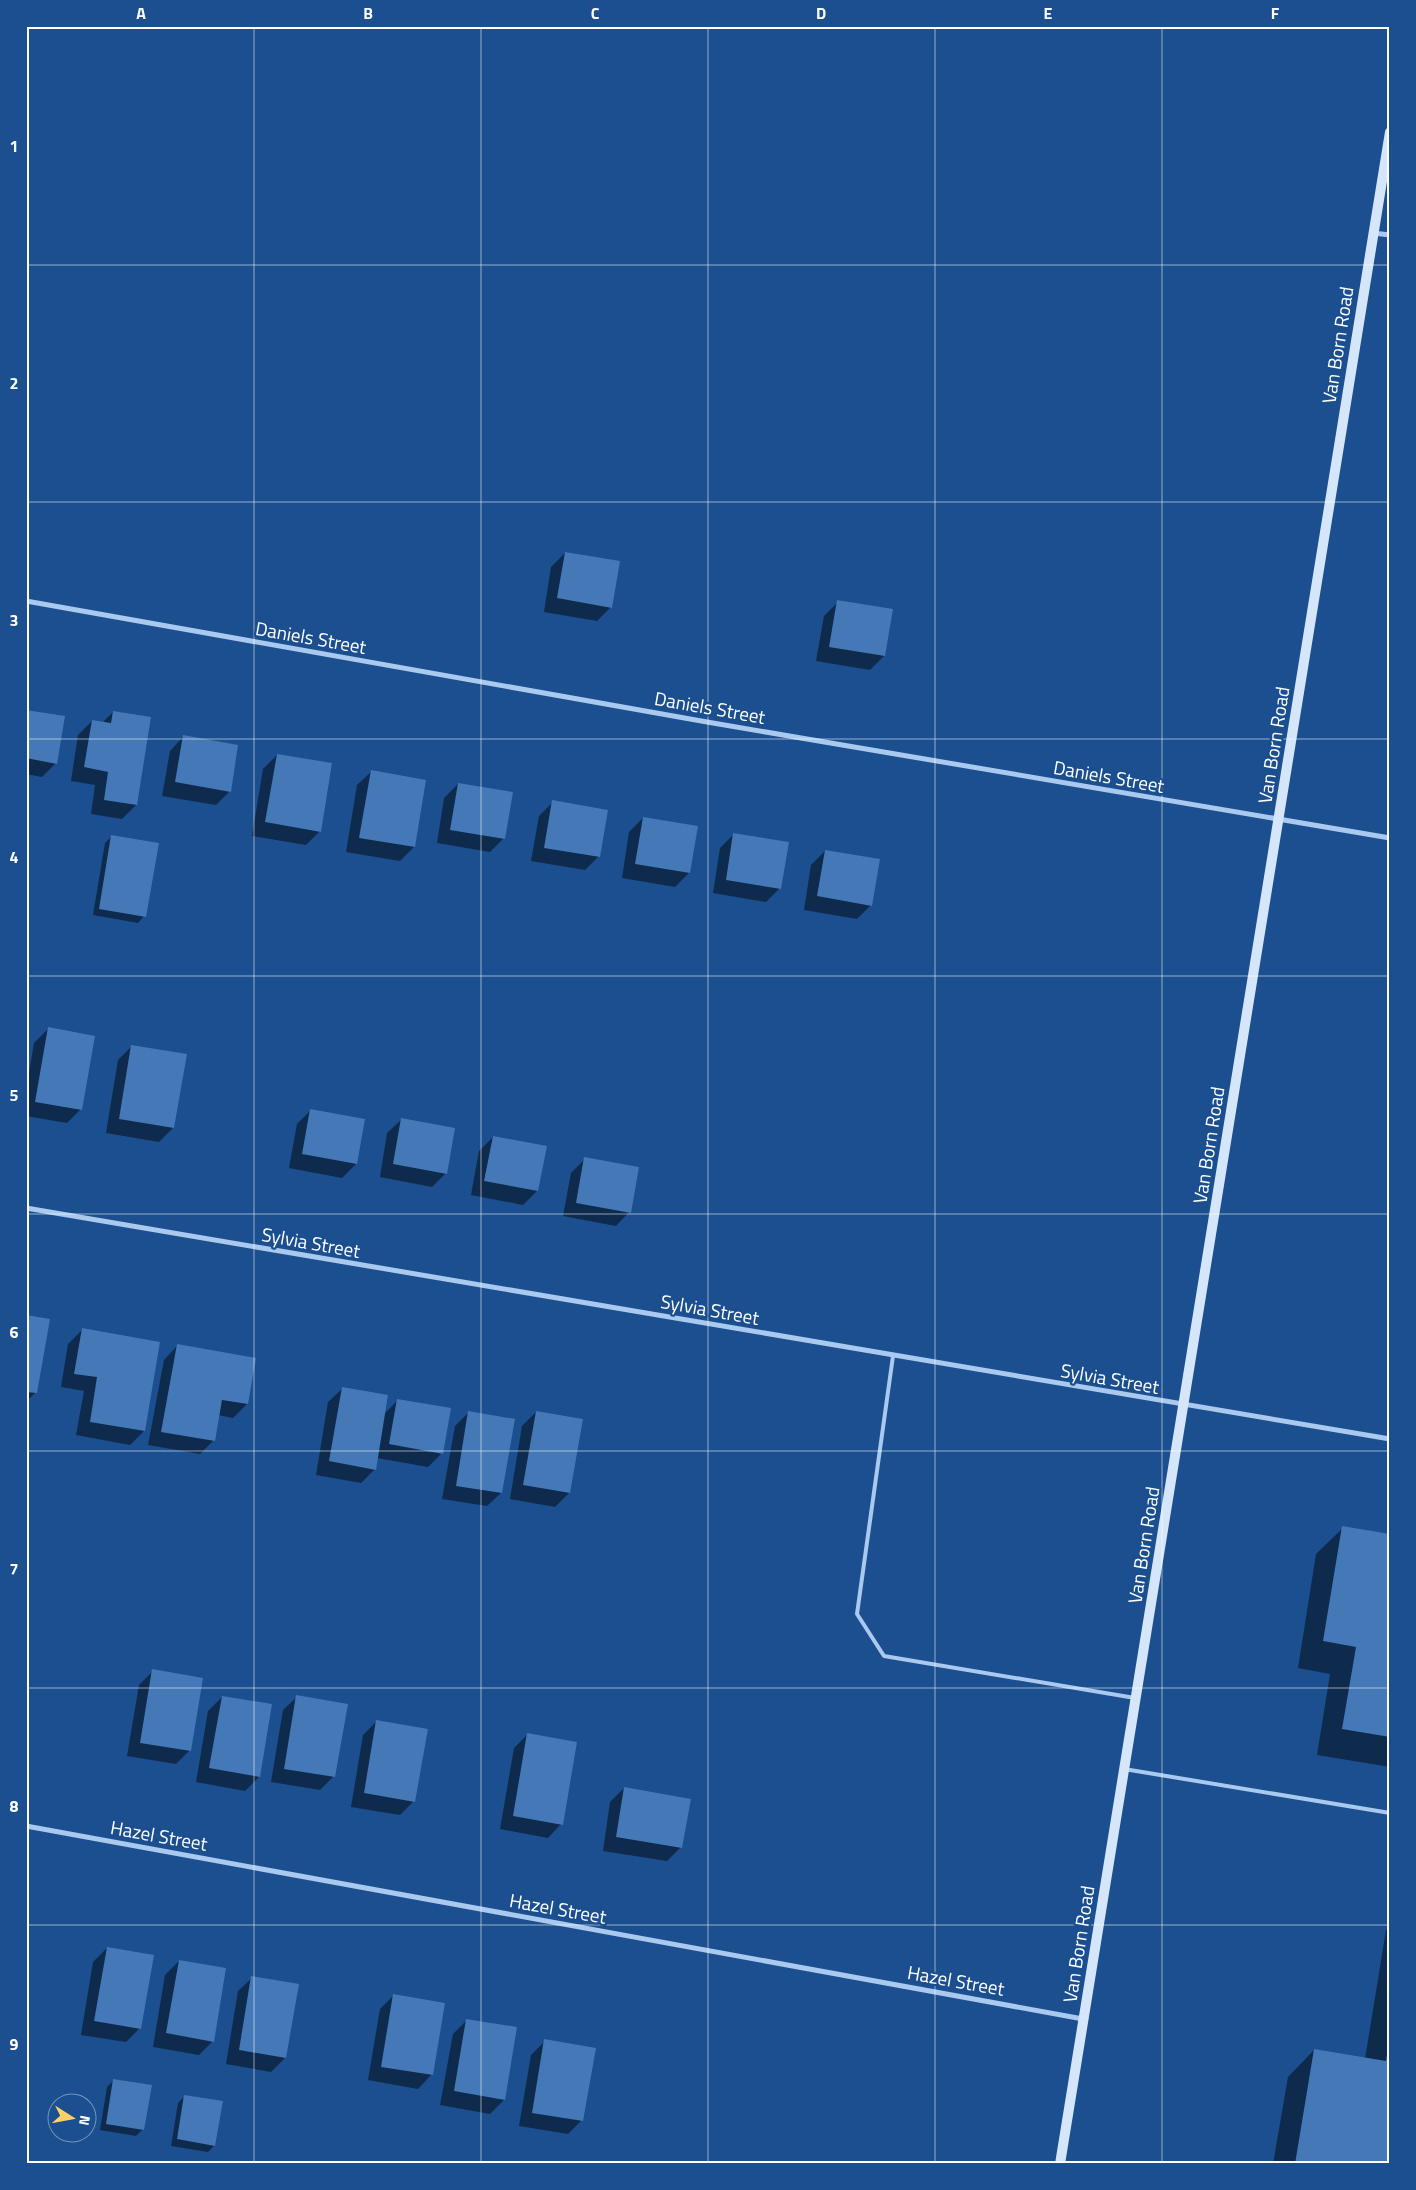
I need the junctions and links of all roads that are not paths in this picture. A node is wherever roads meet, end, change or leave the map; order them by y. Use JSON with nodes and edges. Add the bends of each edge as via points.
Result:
{"nodes":[{"id":1,"x":1390,"y":132,"type":"edge"},
{"id":2,"x":1373,"y":233,"type":"junction"},
{"id":3,"x":1390,"y":235,"type":"edge"},
{"id":4,"x":26,"y":601,"type":"edge"},
{"id":5,"x":1278,"y":820,"type":"junction"},
{"id":6,"x":1390,"y":838,"type":"edge"},
{"id":7,"x":26,"y":1208,"type":"edge"},
{"id":8,"x":893,"y":1356,"type":"junction"},
{"id":9,"x":1183,"y":1406,"type":"junction"},
{"id":10,"x":1390,"y":1440,"type":"edge"},
{"id":11,"x":1136,"y":1698,"type":"junction"},
{"id":12,"x":1124,"y":1769,"type":"junction"},
{"id":13,"x":1390,"y":1813,"type":"edge"},
{"id":14,"x":26,"y":1826,"type":"edge"},
{"id":15,"x":1084,"y":2019,"type":"junction"},
{"id":16,"x":1060,"y":2164,"type":"edge"}],
"edges":[{"from":1,"to":2,"type":"main road","name":"Van Born Road"},
{"from":2,"to":3,"type":"street"},
{"from":2,"to":5,"type":"main road","name":"Van Born Road"},
{"from":4,"to":5,"type":"street","name":"Daniels Street"},
{"from":5,"to":6,"type":"street","name":"Daniels Street"},
{"from":5,"to":9,"type":"main road","name":"Van Born Road"},
{"from":7,"to":8,"type":"street","name":"Sylvia Street"},
{"from":8,"to":9,"type":"street","name":"Sylvia Street"},
{"from":8,"to":11,"type":"lane","via":[[857,1614],[884,1656]]},
{"from":9,"to":10,"type":"street","name":"Sylvia Street"},
{"from":9,"to":11,"type":"main road","name":"Van Born Road"},
{"from":11,"to":12,"type":"main road","name":"Van Born Road"},
{"from":12,"to":13,"type":"lane"},
{"from":12,"to":15,"type":"main road","name":"Van Born Road"},
{"from":14,"to":15,"type":"street","name":"Hazel Street"},
{"from":15,"to":16,"type":"main road","name":"Van Born Road"}]}
